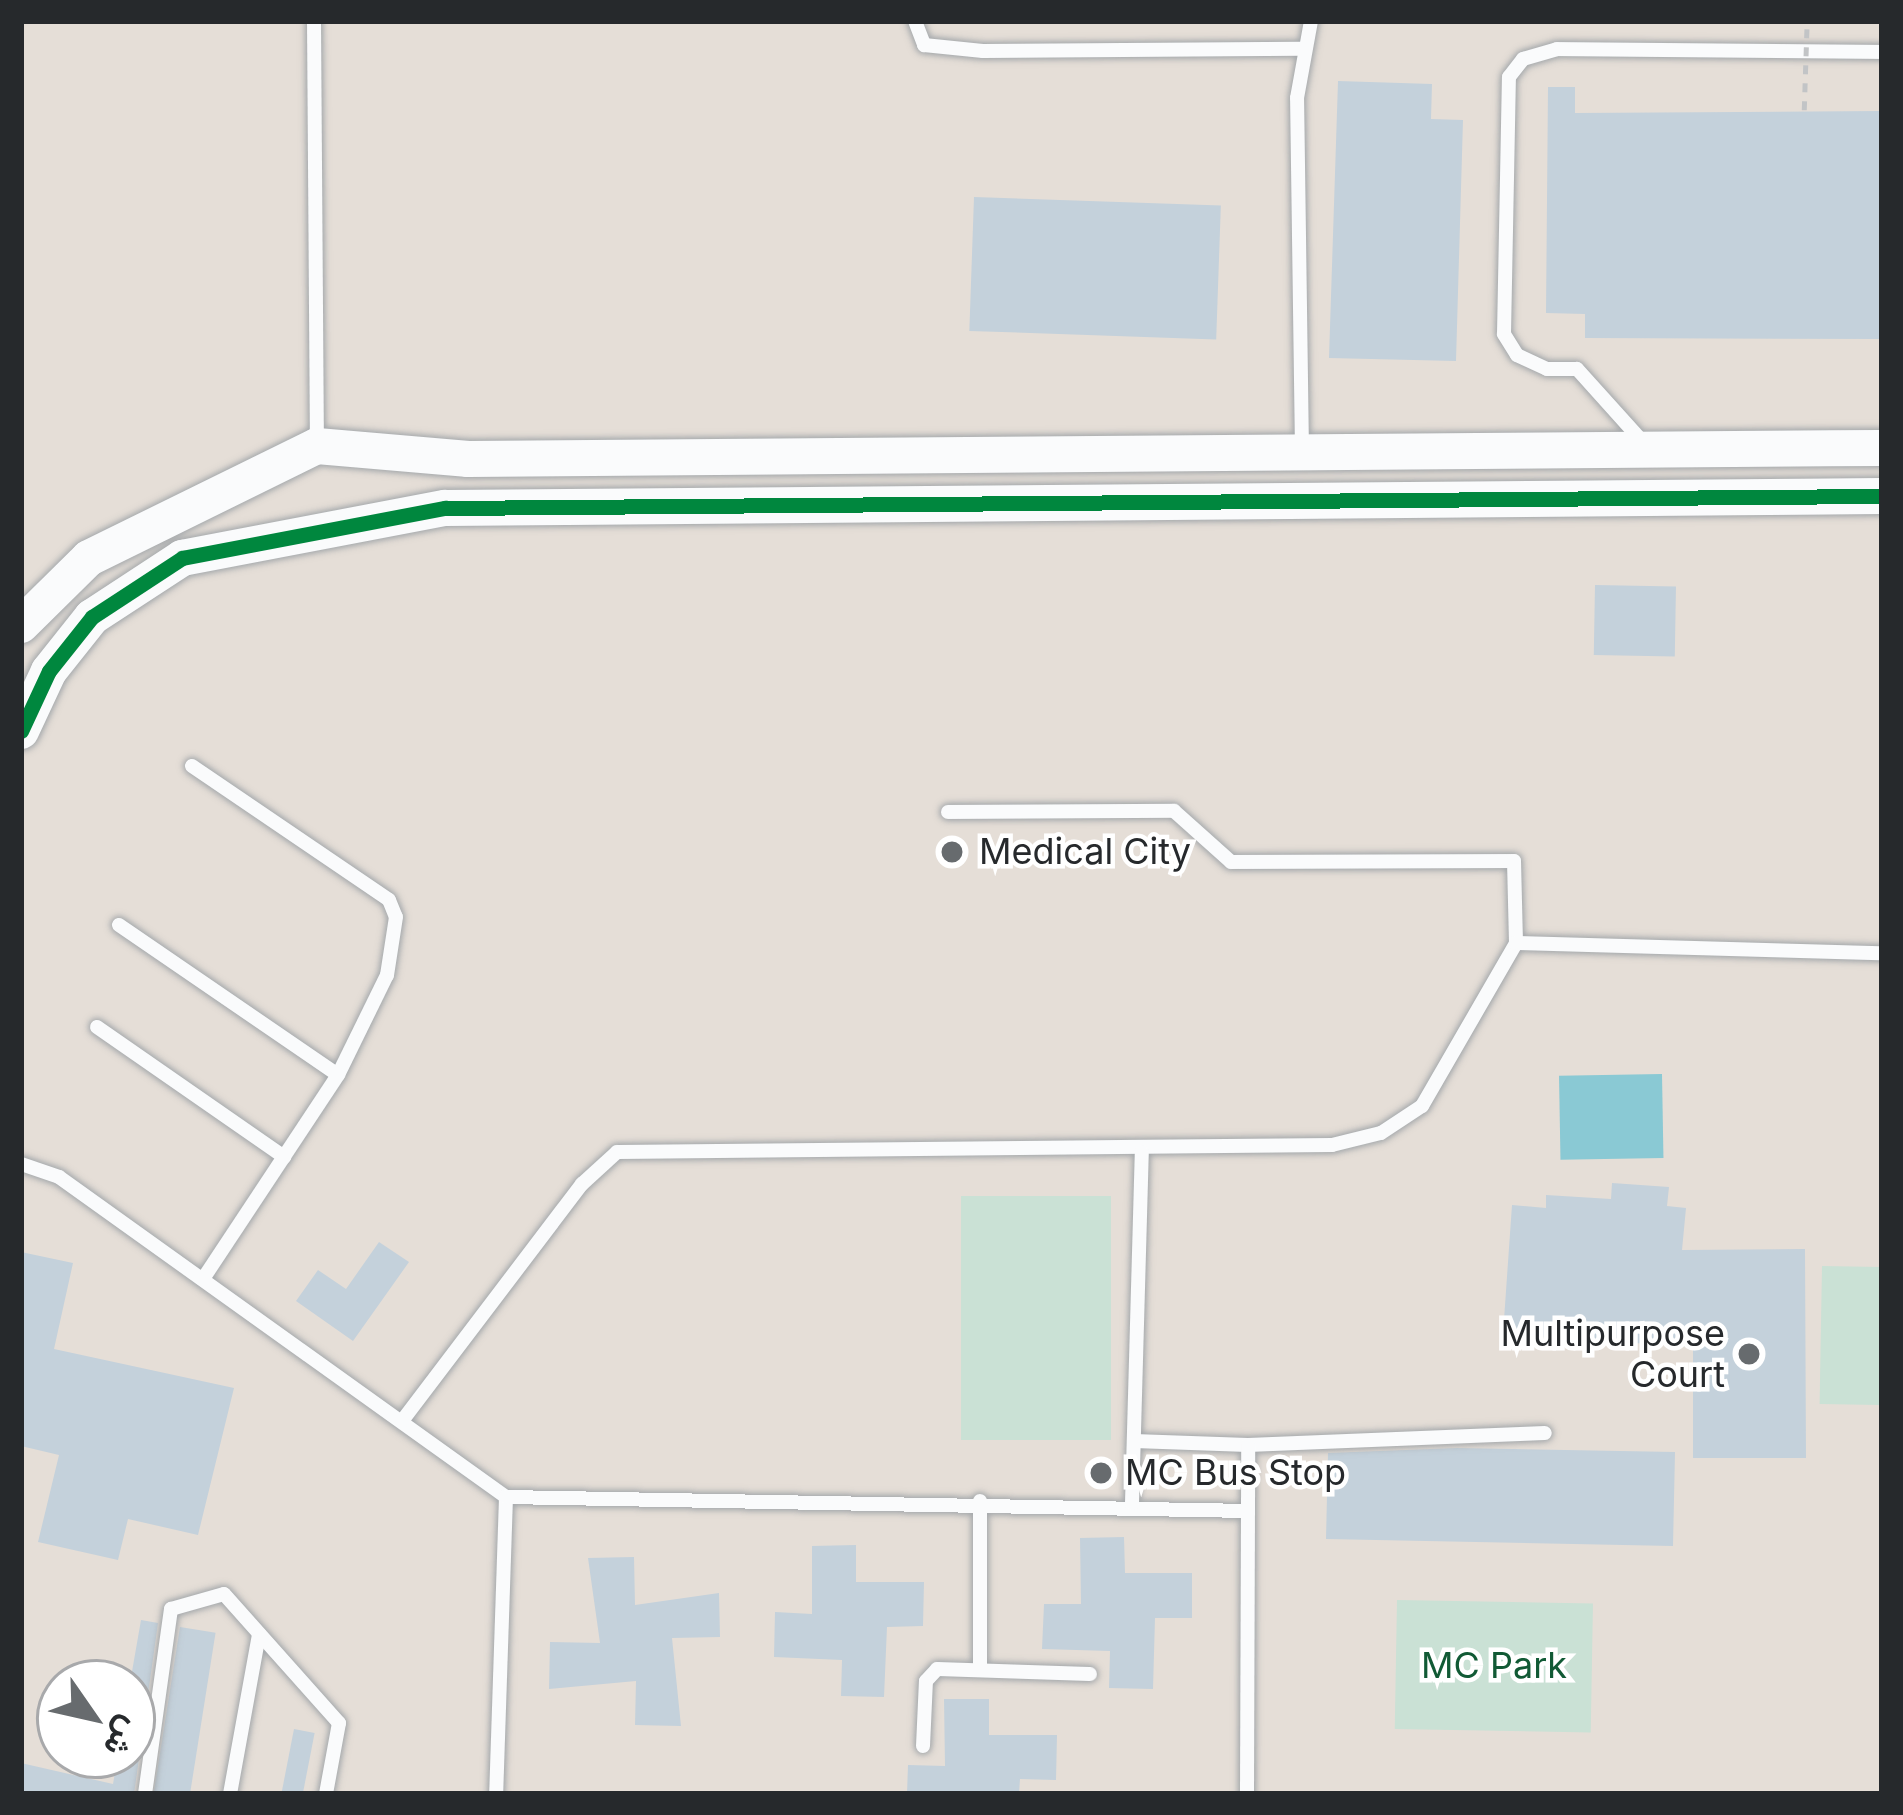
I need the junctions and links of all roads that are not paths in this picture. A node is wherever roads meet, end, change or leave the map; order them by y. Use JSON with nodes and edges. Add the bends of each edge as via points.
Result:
{"nodes":[{"id":1,"x":314,"y":21,"type":"edge"},
{"id":2,"x":915,"y":21,"type":"edge"},
{"id":3,"x":1312,"y":21,"type":"edge"},
{"id":4,"x":1301,"y":49,"type":"junction"},
{"id":5,"x":1882,"y":52,"type":"edge"},
{"id":6,"x":317,"y":446,"type":"junction"},
{"id":7,"x":1882,"y":448,"type":"edge"},
{"id":8,"x":1655,"y":450,"type":"junction"},
{"id":9,"x":1302,"y":453,"type":"junction"},
{"id":10,"x":1882,"y":496,"type":"edge"},
{"id":11,"x":159,"y":518,"type":"junction"},
{"id":12,"x":182,"y":558,"type":"junction"},
{"id":13,"x":21,"y":625,"type":"edge"},
{"id":14,"x":21,"y":731,"type":"edge"},
{"id":15,"x":192,"y":766,"type":"dead end"},
{"id":16,"x":948,"y":812,"type":"dead end"},
{"id":17,"x":119,"y":925,"type":"dead end"},
{"id":18,"x":1516,"y":943,"type":"junction"},
{"id":19,"x":1882,"y":952,"type":"edge"},
{"id":20,"x":97,"y":1027,"type":"dead end"},
{"id":21,"x":338,"y":1076,"type":"junction"},
{"id":22,"x":1142,"y":1152,"type":"junction"},
{"id":23,"x":284,"y":1157,"type":"junction"},
{"id":24,"x":21,"y":1164,"type":"edge"},
{"id":25,"x":203,"y":1280,"type":"junction"},
{"id":26,"x":402,"y":1421,"type":"junction"},
{"id":27,"x":1545,"y":1432,"type":"dead end"},
{"id":28,"x":1134,"y":1441,"type":"junction"},
{"id":29,"x":1248,"y":1445,"type":"junction"},
{"id":30,"x":506,"y":1497,"type":"junction"},
{"id":31,"x":980,"y":1501,"type":"junction"},
{"id":32,"x":1132,"y":1503,"type":"junction"},
{"id":33,"x":1248,"y":1510,"type":"junction"},
{"id":34,"x":260,"y":1634,"type":"junction"},
{"id":35,"x":980,"y":1670,"type":"junction"},
{"id":36,"x":1090,"y":1674,"type":"dead end"},
{"id":37,"x":923,"y":1746,"type":"dead end"},
{"id":38,"x":145,"y":1794,"type":"edge"},
{"id":39,"x":230,"y":1794,"type":"edge"},
{"id":40,"x":326,"y":1794,"type":"edge"},
{"id":41,"x":496,"y":1794,"type":"edge"},
{"id":42,"x":1247,"y":1794,"type":"edge"}],
"edges":[{"from":1,"to":6,"type":"lane"},
{"from":2,"to":4,"type":"lane","via":[[923,45],[983,51]]},
{"from":3,"to":4,"type":"lane"},
{"from":4,"to":9,"type":"lane"},
{"from":5,"to":8,"type":"lane","via":[[1557,50],[1523,58],[1509,77],[1504,334],[1517,355],[1547,370],[1577,368],[1627,430]]},
{"from":6,"to":9,"type":"street","via":[[468,459]]},
{"from":6,"to":11,"type":"street"},
{"from":7,"to":8,"type":"street"},
{"from":8,"to":9,"type":"street"},
{"from":10,"to":12,"type":"street","via":[[445,508]]},
{"from":11,"to":12,"type":"street"},
{"from":11,"to":13,"type":"street","via":[[64,576]]},
{"from":12,"to":14,"type":"street","via":[[92,617],[49,671]]},
{"from":15,"to":21,"type":"lane","via":[[394,907],[387,974]]},
{"from":16,"to":18,"type":"lane","via":[[1174,811],[1231,862],[1514,861]]},
{"from":17,"to":21,"type":"lane"},
{"from":18,"to":19,"type":"lane"},
{"from":18,"to":22,"type":"lane","via":[[1423,1106],[1382,1132],[1332,1145]]},
{"from":20,"to":23,"type":"lane"},
{"from":21,"to":23,"type":"lane"},
{"from":22,"to":26,"type":"lane","via":[[617,1152],[582,1184]]},
{"from":22,"to":28,"type":"lane"},
{"from":23,"to":25,"type":"lane"},
{"from":24,"to":25,"type":"lane","via":[[59,1177]]},
{"from":25,"to":26,"type":"lane"},
{"from":26,"to":30,"type":"lane"},
{"from":27,"to":29,"type":"lane"},
{"from":28,"to":29,"type":"lane"},
{"from":28,"to":32,"type":"lane"},
{"from":29,"to":33,"type":"lane"},
{"from":30,"to":31,"type":"lane"},
{"from":30,"to":41,"type":"lane"},
{"from":31,"to":32,"type":"lane"},
{"from":31,"to":35,"type":"lane"},
{"from":32,"to":33,"type":"lane"},
{"from":33,"to":42,"type":"lane"},
{"from":34,"to":38,"type":"lane","via":[[224,1594],[171,1609]]},
{"from":34,"to":39,"type":"lane"},
{"from":34,"to":40,"type":"lane","via":[[339,1723]]},
{"from":35,"to":36,"type":"lane"},
{"from":35,"to":37,"type":"lane","via":[[930,1673]]}]}
